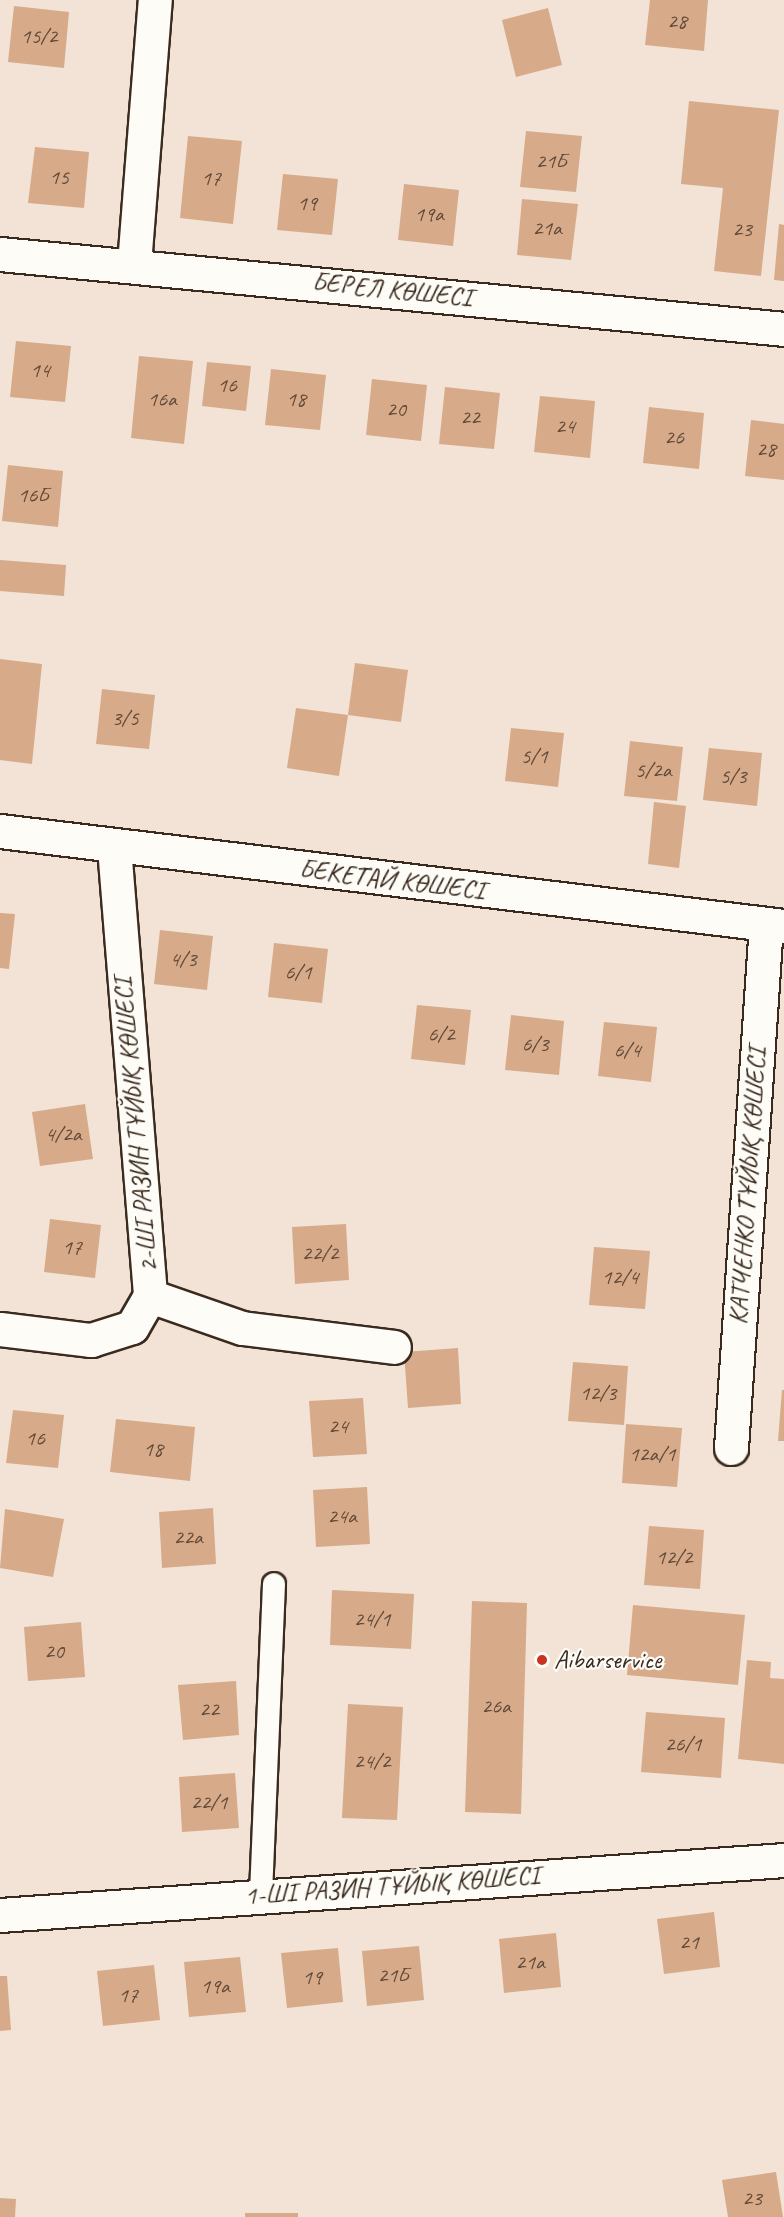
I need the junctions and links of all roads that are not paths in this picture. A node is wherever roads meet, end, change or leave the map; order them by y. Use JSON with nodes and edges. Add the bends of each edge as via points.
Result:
{"nodes":[{"id":1,"x":155,"y":0,"type":"edge"},
{"id":2,"x":0,"y":254,"type":"edge"},
{"id":3,"x":134,"y":264,"type":"junction"},
{"id":4,"x":784,"y":329,"type":"edge"},
{"id":5,"x":0,"y":831,"type":"edge"},
{"id":6,"x":114,"y":847,"type":"junction"},
{"id":7,"x":775,"y":925,"type":"edge"},
{"id":8,"x":150,"y":1296,"type":"junction"},
{"id":9,"x":0,"y":1329,"type":"edge"},
{"id":10,"x":394,"y":1347,"type":"dead end"},
{"id":11,"x":731,"y":1448,"type":"dead end"},
{"id":12,"x":274,"y":1584,"type":"dead end"},
{"id":13,"x":784,"y":1860,"type":"edge"},
{"id":14,"x":261,"y":1894,"type":"junction"},
{"id":15,"x":0,"y":1915,"type":"edge"}],
"edges":[{"from":1,"to":3,"type":"street"},
{"from":2,"to":3,"type":"street","name":"БЕРЕЛ КӨШЕСІ"},
{"from":3,"to":4,"type":"street","name":"БЕРЕЛ КӨШЕСІ"},
{"from":5,"to":6,"type":"street","name":"БЕКЕТАЙ КӨШЕСІ"},
{"from":6,"to":7,"type":"street","name":"БЕКЕТАЙ КӨШЕСІ"},
{"from":6,"to":8,"type":"street","name":"2-ШІ РАЗИН ТҰЙЫҚ КӨШЕСІ"},
{"from":7,"to":11,"type":"street","name":"КАТЧЕНКО ТҰЙЫҚ КӨШЕСІ"},
{"from":8,"to":9,"type":"street","via":[[132,1327],[91,1340]]},
{"from":8,"to":10,"type":"street","name":"2-ШІ РАЗИН ТҰЙЫҚ КӨШЕСІ","via":[[242,1328]]},
{"from":12,"to":14,"type":"lane"},
{"from":13,"to":14,"type":"street","name":"1-ШІ РАЗИН ТҰЙЫҚ КӨШЕСІ"},
{"from":14,"to":15,"type":"street","name":"1-ШІ РАЗИН ТҰЙЫҚ КӨШЕСІ"}]}
